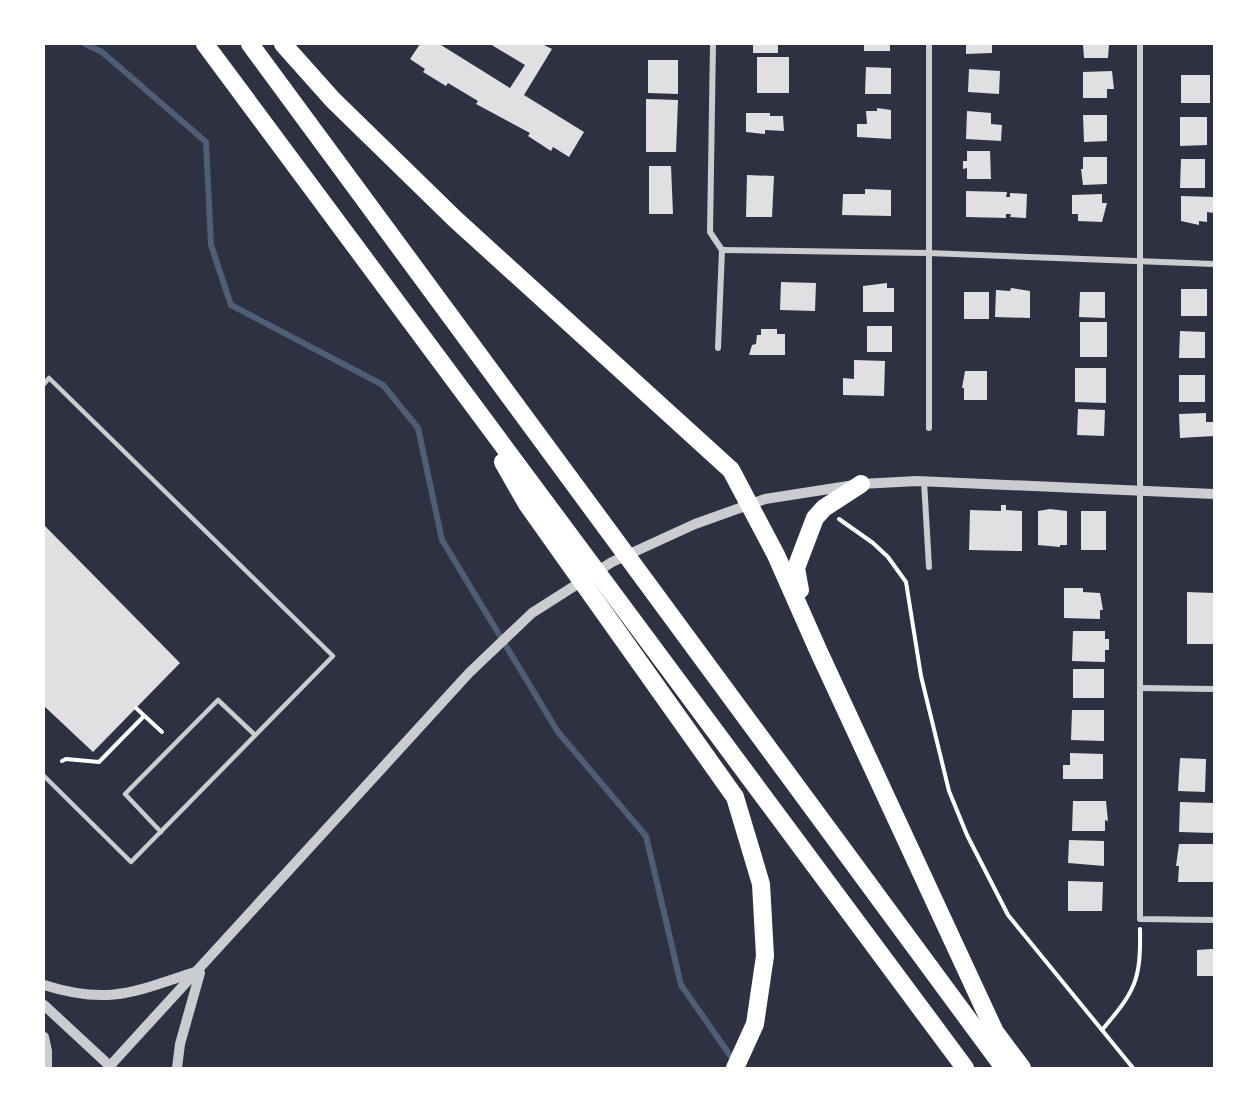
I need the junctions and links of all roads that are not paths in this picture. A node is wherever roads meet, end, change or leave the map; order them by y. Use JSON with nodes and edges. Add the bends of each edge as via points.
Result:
{"nodes":[{"id":1,"x":205,"y":44,"type":"edge"},
{"id":2,"x":250,"y":44,"type":"edge"},
{"id":3,"x":283,"y":44,"type":"edge"},
{"id":4,"x":713,"y":44,"type":"edge"},
{"id":5,"x":929,"y":44,"type":"edge"},
{"id":6,"x":1142,"y":44,"type":"edge"},
{"id":7,"x":722,"y":250,"type":"junction"},
{"id":8,"x":928,"y":253,"type":"junction"},
{"id":9,"x":1139,"y":259,"type":"junction"},
{"id":10,"x":1215,"y":264,"type":"edge"},
{"id":11,"x":718,"y":348,"type":"dead end"},
{"id":12,"x":44,"y":384,"type":"edge"},
{"id":13,"x":465,"y":394,"type":"junction"},
{"id":14,"x":929,"y":428,"type":"dead end"},
{"id":15,"x":924,"y":481,"type":"junction"},
{"id":16,"x":861,"y":484,"type":"junction"},
{"id":17,"x":1142,"y":491,"type":"junction"},
{"id":18,"x":1215,"y":494,"type":"edge"},
{"id":19,"x":747,"y":504,"type":"junction"},
{"id":20,"x":929,"y":567,"type":"dead end"},
{"id":21,"x":806,"y":618,"type":"junction"},
{"id":22,"x":1140,"y":688,"type":"junction"},
{"id":23,"x":1215,"y":689,"type":"edge"},
{"id":24,"x":255,"y":735,"type":"junction"},
{"id":25,"x":44,"y":776,"type":"edge"},
{"id":26,"x":161,"y":832,"type":"junction"},
{"id":27,"x":1215,"y":920,"type":"edge"},
{"id":28,"x":201,"y":969,"type":"junction"},
{"id":29,"x":44,"y":985,"type":"edge"},
{"id":30,"x":44,"y":1005,"type":"edge"},
{"id":31,"x":44,"y":1037,"type":"edge"},
{"id":32,"x":47,"y":1068,"type":"edge"},
{"id":33,"x":110,"y":1068,"type":"edge"},
{"id":34,"x":177,"y":1068,"type":"edge"},
{"id":35,"x":735,"y":1068,"type":"edge"},
{"id":36,"x":964,"y":1068,"type":"edge"},
{"id":37,"x":1004,"y":1068,"type":"edge"},
{"id":38,"x":1022,"y":1068,"type":"edge"}],
"edges":[{"from":1,"to":13,"type":"highway"},
{"from":2,"to":37,"type":"highway"},
{"from":3,"to":19,"type":"highway","via":[[333,100],[454,219],[731,470]]},
{"from":4,"to":7,"type":"street","via":[[710,232]]},
{"from":5,"to":8,"type":"street"},
{"from":6,"to":9,"type":"street"},
{"from":7,"to":8,"type":"street"},
{"from":7,"to":11,"type":"street"},
{"from":8,"to":9,"type":"street"},
{"from":8,"to":14,"type":"street"},
{"from":9,"to":10,"type":"street"},
{"from":9,"to":17,"type":"street"},
{"from":12,"to":24,"type":"lane","via":[[49,378],[333,656]]},
{"from":13,"to":35,"type":"highway","via":[[527,504],[735,797],[761,884],[765,956],[755,1024]]},
{"from":13,"to":36,"type":"highway"},
{"from":15,"to":16,"type":"street"},
{"from":15,"to":17,"type":"street"},
{"from":15,"to":20,"type":"street"},
{"from":16,"to":19,"type":"street"},
{"from":16,"to":21,"type":"highway","via":[[815,518],[796,568]]},
{"from":17,"to":18,"type":"street"},
{"from":17,"to":22,"type":"street"},
{"from":19,"to":21,"type":"highway"},
{"from":19,"to":28,"type":"street","via":[[612,562],[532,613],[469,673]]},
{"from":21,"to":38,"type":"highway","via":[[995,1032]]},
{"from":22,"to":23,"type":"street"},
{"from":22,"to":27,"type":"street","via":[[1140,919]]},
{"from":24,"to":26,"type":"lane"},
{"from":24,"to":26,"type":"lane","via":[[218,700],[125,794]]},
{"from":25,"to":26,"type":"lane","via":[[131,862]]},
{"from":28,"to":29,"type":"street","via":[[109,997],[73,994]]},
{"from":28,"to":33,"type":"street"},
{"from":28,"to":34,"type":"street"},
{"from":30,"to":33,"type":"street"},
{"from":31,"to":32,"type":"street"}]}
